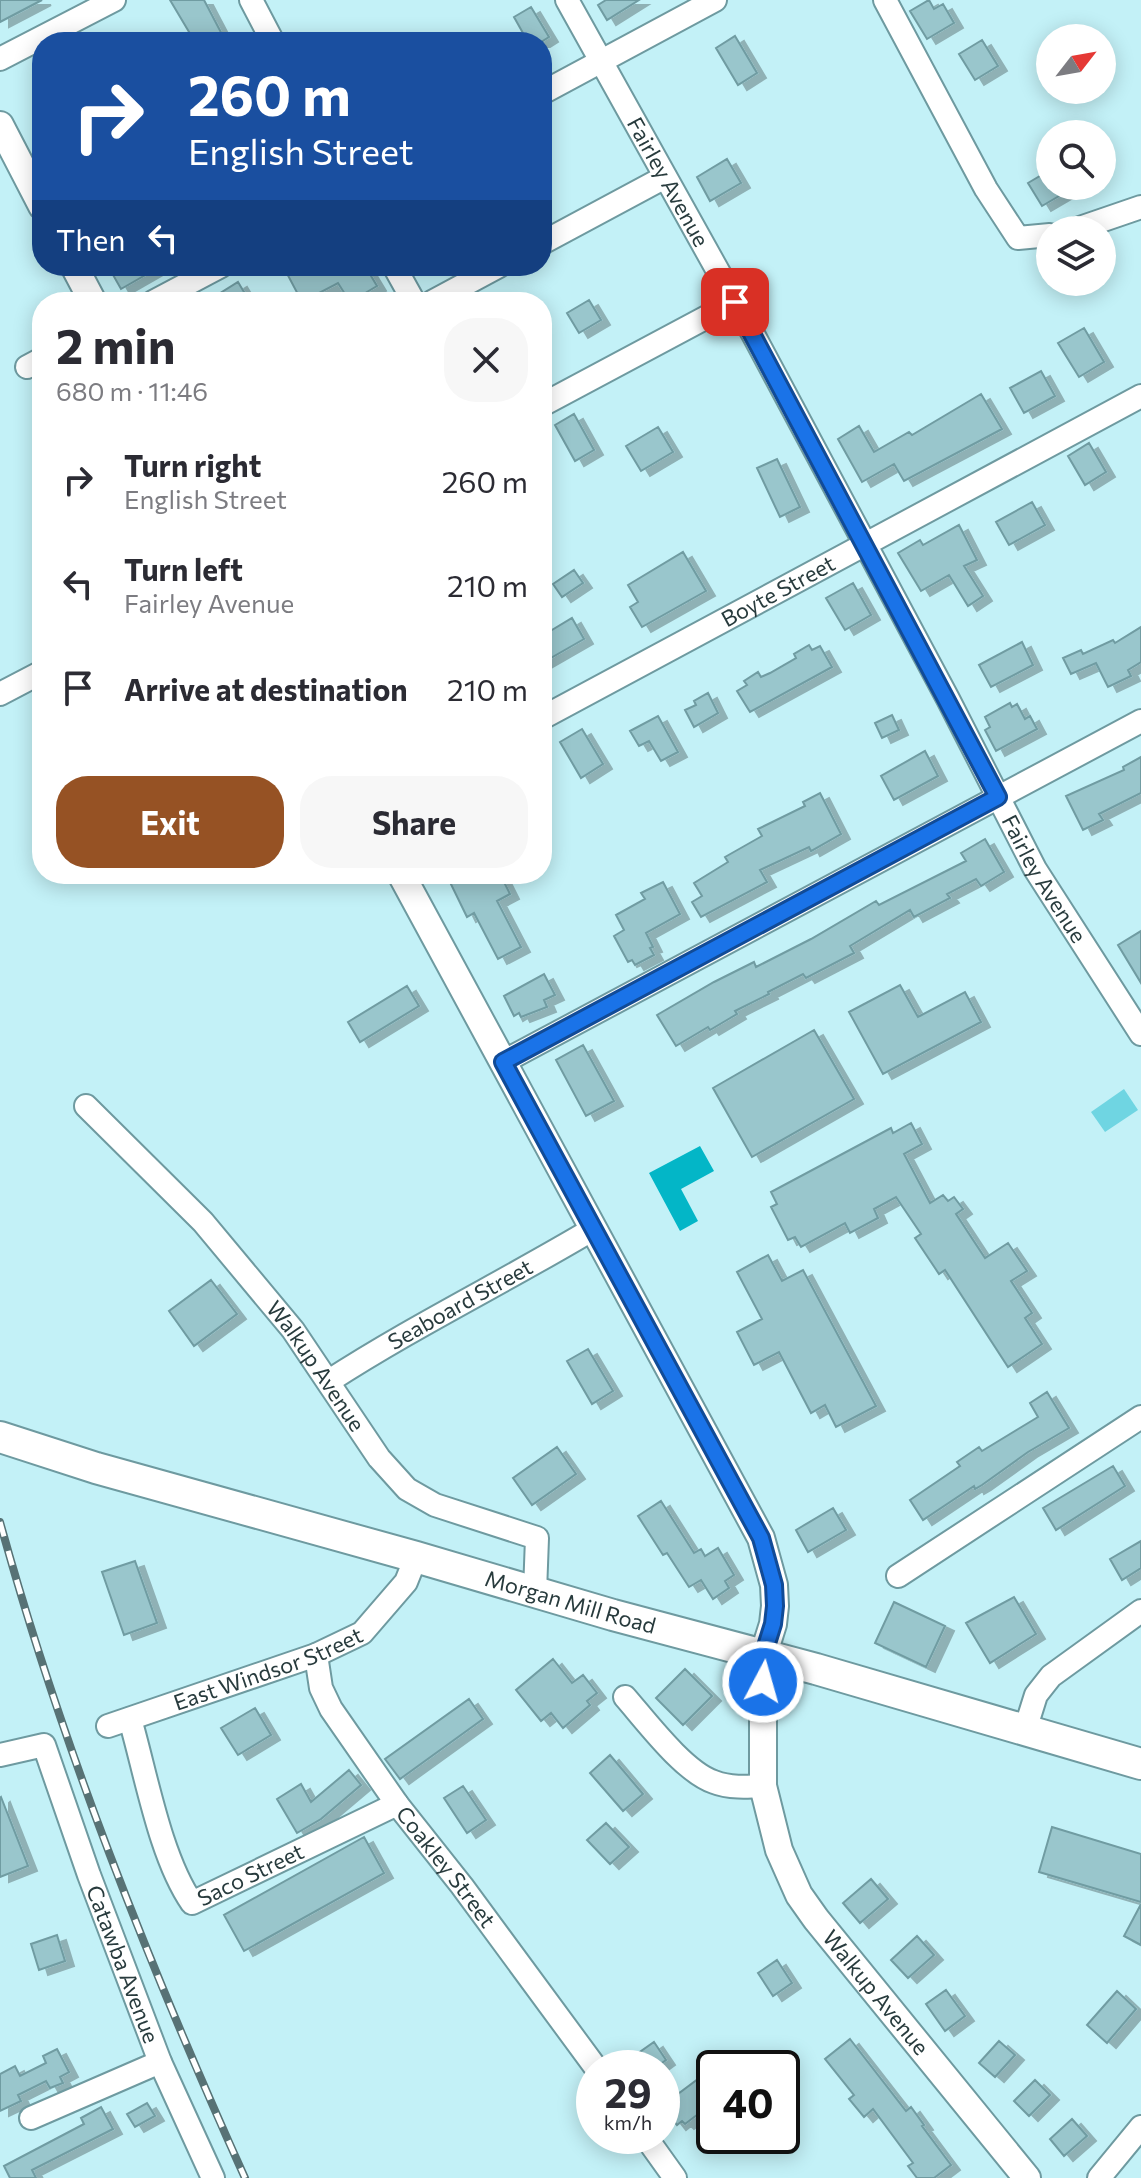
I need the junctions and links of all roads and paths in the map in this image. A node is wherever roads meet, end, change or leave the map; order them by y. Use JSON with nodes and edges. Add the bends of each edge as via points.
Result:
{"nodes":[{"id":1,"x":114,"y":0,"type":"edge"},
{"id":2,"x":251,"y":0,"type":"edge"},
{"id":3,"x":567,"y":0,"type":"edge"},
{"id":4,"x":715,"y":0,"type":"edge"},
{"id":5,"x":885,"y":0,"type":"edge"},
{"id":6,"x":52,"y":32,"type":"edge"},
{"id":7,"x":268,"y":32,"type":"edge"},
{"id":8,"x":32,"y":42,"type":"edge"},
{"id":9,"x":0,"y":59,"type":"edge"},
{"id":10,"x":601,"y":62,"type":"junction"},
{"id":11,"x":552,"y":88,"type":"edge"},
{"id":12,"x":0,"y":125,"type":"edge"},
{"id":13,"x":665,"y":177,"type":"junction"},
{"id":14,"x":32,"y":187,"type":"edge"},
{"id":15,"x":1141,"y":207,"type":"edge"},
{"id":16,"x":1115,"y":216,"type":"edge"},
{"id":17,"x":1036,"y":236,"type":"edge"},
{"id":18,"x":552,"y":238,"type":"edge"},
{"id":19,"x":202,"y":276,"type":"edge"},
{"id":20,"x":480,"y":276,"type":"edge"},
{"id":21,"x":172,"y":292,"type":"edge"},
{"id":22,"x":451,"y":292,"type":"edge"},
{"id":23,"x":735,"y":302,"type":"junction"},
{"id":24,"x":1141,"y":396,"type":"edge"},
{"id":25,"x":552,"y":400,"type":"edge"},
{"id":26,"x":865,"y":544,"type":"junction"},
{"id":27,"x":32,"y":677,"type":"edge"},
{"id":28,"x":0,"y":694,"type":"edge"},
{"id":29,"x":552,"y":713,"type":"edge"},
{"id":30,"x":1141,"y":721,"type":"edge"},
{"id":31,"x":998,"y":797,"type":"junction"},
{"id":32,"x":406,"y":884,"type":"edge"},
{"id":33,"x":1141,"y":1034,"type":"edge"},
{"id":34,"x":503,"y":1062,"type":"junction"},
{"id":35,"x":86,"y":1106,"type":"dead end"},
{"id":36,"x":593,"y":1229,"type":"junction"},
{"id":37,"x":329,"y":1381,"type":"junction"},
{"id":38,"x":1141,"y":1417,"type":"edge"},
{"id":39,"x":0,"y":1437,"type":"edge"},
{"id":40,"x":416,"y":1557,"type":"junction"},
{"id":41,"x":898,"y":1576,"type":"dead end"},
{"id":42,"x":535,"y":1592,"type":"junction"},
{"id":43,"x":1141,"y":1611,"type":"edge"},
{"id":44,"x":316,"y":1655,"type":"junction"},
{"id":45,"x":763,"y":1656,"type":"junction"},
{"id":46,"x":625,"y":1697,"type":"dead end"},
{"id":47,"x":119,"y":1723,"type":"joint"},
{"id":48,"x":1025,"y":1730,"type":"junction"},
{"id":49,"x":0,"y":1755,"type":"edge"},
{"id":50,"x":1141,"y":1764,"type":"edge"},
{"id":51,"x":763,"y":1786,"type":"junction"},
{"id":52,"x":397,"y":1804,"type":"junction"},
{"id":53,"x":583,"y":2050,"type":"edge"},
{"id":54,"x":160,"y":2062,"type":"junction"},
{"id":55,"x":31,"y":2118,"type":"dead end"},
{"id":56,"x":1141,"y":2127,"type":"edge"},
{"id":57,"x":658,"y":2154,"type":"edge"},
{"id":58,"x":213,"y":2178,"type":"edge"},
{"id":59,"x":675,"y":2178,"type":"edge"},
{"id":60,"x":1027,"y":2178,"type":"edge"},
{"id":61,"x":1099,"y":2178,"type":"edge"}],
"edges":[{"from":1,"to":6,"type":"street"},
{"from":2,"to":7,"type":"street"},
{"from":3,"to":10,"type":"street","name":"Fairley Avenue"},
{"from":4,"to":10,"type":"street"},
{"from":5,"to":17,"type":"street","via":[[986,189],[1018,238]]},
{"from":8,"to":9,"type":"street"},
{"from":10,"to":11,"type":"street"},
{"from":10,"to":13,"type":"street","name":"Fairley Avenue"},
{"from":12,"to":14,"type":"street"},
{"from":13,"to":18,"type":"street"},
{"from":13,"to":23,"type":"street","name":"Fairley Avenue"},
{"from":15,"to":16,"type":"street"},
{"from":19,"to":21,"type":"street"},
{"from":20,"to":22,"type":"street"},
{"from":23,"to":25,"type":"street"},
{"from":23,"to":26,"type":"street","name":"Fairley Avenue"},
{"from":24,"to":26,"type":"street","name":"Boyte Street"},
{"from":26,"to":29,"type":"street","name":"Boyte Street"},
{"from":26,"to":31,"type":"street","name":"Fairley Avenue"},
{"from":27,"to":28,"type":"street"},
{"from":30,"to":31,"type":"street"},
{"from":31,"to":33,"type":"street","name":"Fairley Avenue","via":[[1035,869]]},
{"from":31,"to":34,"type":"street"},
{"from":32,"to":34,"type":"street","name":"Walkup Avenue"},
{"from":34,"to":36,"type":"street","name":"Walkup Avenue"},
{"from":35,"to":37,"type":"street","name":"Walkup Avenue","via":[[203,1222]]},
{"from":36,"to":37,"type":"street","name":"Seaboard Street"},
{"from":36,"to":45,"type":"street","name":"Walkup Avenue","via":[[761,1538],[775,1606]]},
{"from":37,"to":42,"type":"street","name":"Walkup Avenue","via":[[379,1458],[407,1489],[435,1505],[537,1538]]},
{"from":38,"to":41,"type":"street"},
{"from":39,"to":40,"type":"main road","name":"Morgan Mill Road"},
{"from":40,"to":42,"type":"main road","name":"Morgan Mill Road"},
{"from":40,"to":44,"type":"street","name":"East Windsor Street","via":[[406,1582],[362,1633]]},
{"from":42,"to":45,"type":"main road","name":"Morgan Mill Road"},
{"from":43,"to":48,"type":"street","via":[[1051,1676],[1036,1695]]},
{"from":44,"to":47,"type":"street","name":"East Windsor Street"},
{"from":44,"to":52,"type":"street","name":"Coakley Street","via":[[321,1688],[331,1709]]},
{"from":45,"to":48,"type":"main road","name":"Morgan Mill Road"},
{"from":45,"to":51,"type":"street","name":"Walkup Avenue"},
{"from":46,"to":51,"type":"street","via":[[691,1769],[713,1782]]},
{"from":47,"to":52,"type":"street","name":"Saco Street","via":[[178,1883],[192,1903]]},
{"from":48,"to":50,"type":"main road","name":"Morgan Mill Road"},
{"from":49,"to":54,"type":"street","name":"Catawba Avenue","via":[[44,1745]]},
{"from":51,"to":60,"type":"street","name":"Walkup Avenue","via":[[779,1850],[799,1895]]},
{"from":52,"to":53,"type":"street","name":"Coakley Street"},
{"from":54,"to":55,"type":"street"},
{"from":54,"to":58,"type":"street","name":"Catawba Avenue"},
{"from":56,"to":61,"type":"street"},
{"from":57,"to":59,"type":"street"}]}
